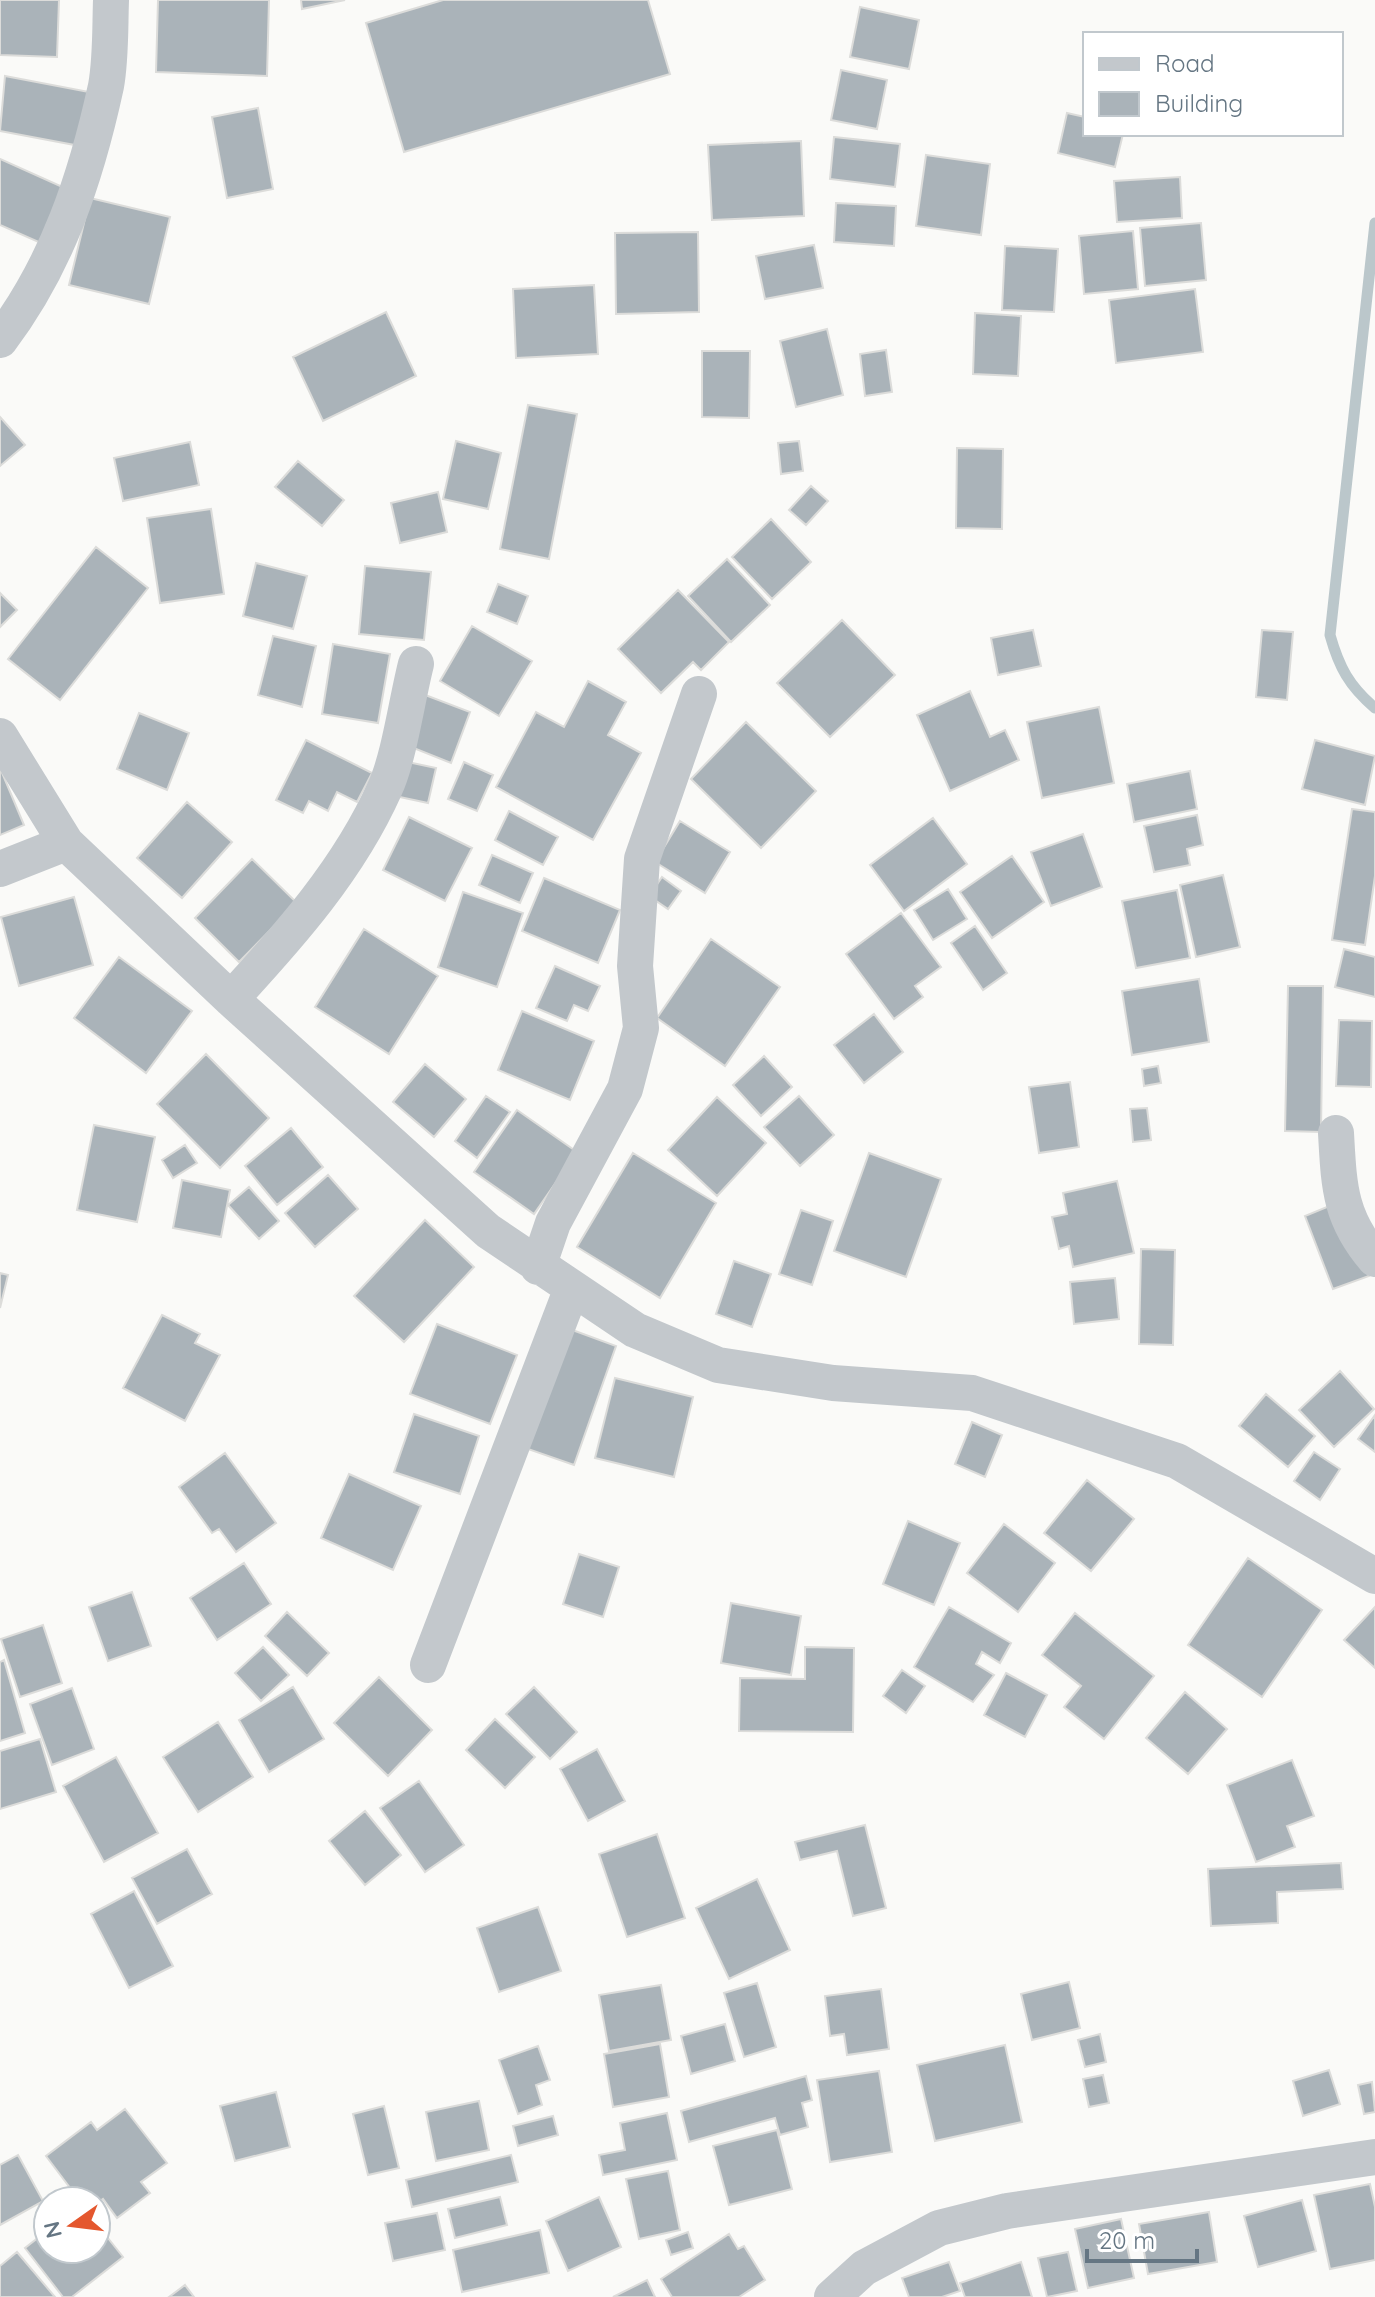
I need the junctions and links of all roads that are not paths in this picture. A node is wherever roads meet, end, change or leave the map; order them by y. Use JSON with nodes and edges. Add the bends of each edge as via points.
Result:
{"nodes":[{"id":1,"x":111,"y":0,"type":"edge"},
{"id":2,"x":0,"y":340,"type":"edge"},
{"id":3,"x":416,"y":664,"type":"dead end"},
{"id":4,"x":699,"y":694,"type":"dead end"},
{"id":5,"x":0,"y":736,"type":"edge"},
{"id":6,"x":66,"y":843,"type":"junction"},
{"id":7,"x":0,"y":869,"type":"edge"},
{"id":8,"x":231,"y":999,"type":"junction"},
{"id":9,"x":1336,"y":1133,"type":"dead end"},
{"id":10,"x":1375,"y":1259,"type":"edge"},
{"id":11,"x":538,"y":1267,"type":"junction"},
{"id":12,"x":572,"y":1288,"type":"junction"},
{"id":13,"x":1375,"y":1576,"type":"edge"},
{"id":14,"x":428,"y":1665,"type":"dead end"},
{"id":15,"x":1375,"y":2157,"type":"edge"},
{"id":16,"x":832,"y":2297,"type":"edge"}],
"edges":[{"from":1,"to":2,"type":"street","via":[[106,84],[68,225]]},
{"from":3,"to":8,"type":"street","via":[[387,786],[348,857],[294,931]]},
{"from":4,"to":11,"type":"street","via":[[642,859],[635,966],[641,1028],[625,1089],[553,1223]]},
{"from":5,"to":6,"type":"street"},
{"from":6,"to":7,"type":"street"},
{"from":6,"to":8,"type":"street"},
{"from":8,"to":11,"type":"street","via":[[488,1231]]},
{"from":9,"to":10,"type":"street","via":[[1340,1199]]},
{"from":11,"to":12,"type":"street"},
{"from":12,"to":13,"type":"street","via":[[635,1330],[718,1365],[833,1383],[972,1393],[1177,1461]]},
{"from":12,"to":14,"type":"street"},
{"from":15,"to":16,"type":"street","via":[[1007,2211],[939,2228],[864,2268]]}]}
